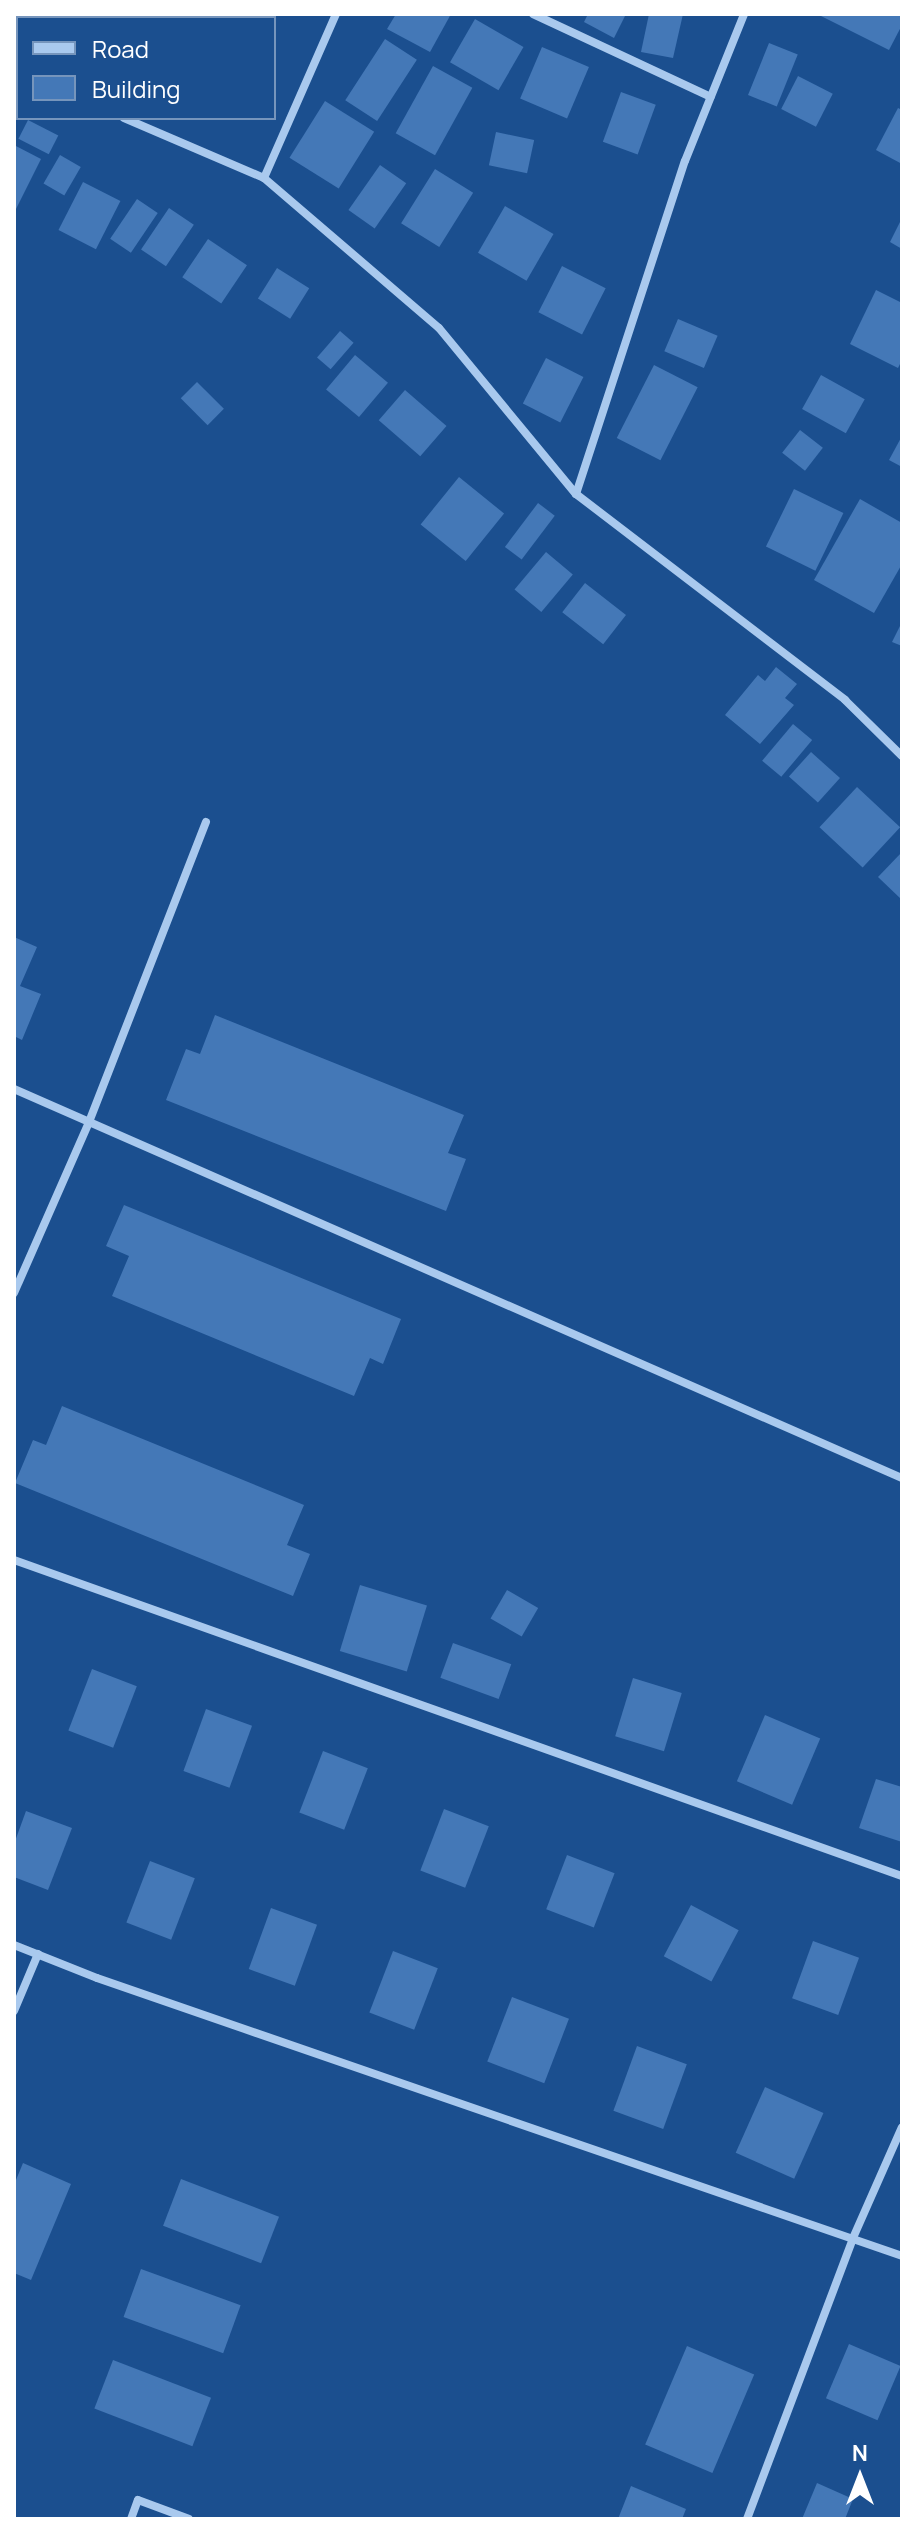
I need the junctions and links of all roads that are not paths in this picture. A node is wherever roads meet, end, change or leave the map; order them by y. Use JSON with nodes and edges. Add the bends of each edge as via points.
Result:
{"nodes":[{"id":1,"x":336,"y":14,"type":"edge"},
{"id":2,"x":533,"y":14,"type":"edge"},
{"id":3,"x":744,"y":14,"type":"edge"},
{"id":4,"x":711,"y":97,"type":"junction"},
{"id":5,"x":129,"y":120,"type":"edge"},
{"id":6,"x":264,"y":178,"type":"junction"},
{"id":7,"x":576,"y":494,"type":"junction"},
{"id":8,"x":902,"y":756,"type":"edge"},
{"id":9,"x":206,"y":822,"type":"dead end"},
{"id":10,"x":14,"y":1089,"type":"edge"},
{"id":11,"x":89,"y":1122,"type":"junction"},
{"id":12,"x":14,"y":1293,"type":"edge"},
{"id":13,"x":902,"y":1478,"type":"edge"},
{"id":14,"x":14,"y":1560,"type":"edge"},
{"id":15,"x":902,"y":1876,"type":"edge"},
{"id":16,"x":14,"y":1945,"type":"edge"},
{"id":17,"x":38,"y":1954,"type":"junction"},
{"id":18,"x":14,"y":2011,"type":"edge"},
{"id":19,"x":902,"y":2127,"type":"edge"},
{"id":20,"x":853,"y":2238,"type":"junction"},
{"id":21,"x":902,"y":2256,"type":"edge"},
{"id":22,"x":131,"y":2519,"type":"edge"},
{"id":23,"x":189,"y":2519,"type":"edge"},
{"id":24,"x":747,"y":2519,"type":"edge"}],
"edges":[{"from":1,"to":6,"type":"street"},
{"from":2,"to":4,"type":"street"},
{"from":3,"to":4,"type":"street"},
{"from":4,"to":7,"type":"street","via":[[685,161]]},
{"from":5,"to":6,"type":"street"},
{"from":6,"to":7,"type":"street","via":[[439,328]]},
{"from":7,"to":8,"type":"street","via":[[845,700]]},
{"from":9,"to":11,"type":"street"},
{"from":10,"to":11,"type":"street"},
{"from":11,"to":12,"type":"street"},
{"from":11,"to":13,"type":"street"},
{"from":14,"to":15,"type":"street"},
{"from":16,"to":17,"type":"street"},
{"from":17,"to":18,"type":"street"},
{"from":17,"to":20,"type":"street"},
{"from":19,"to":20,"type":"street"},
{"from":20,"to":21,"type":"street"},
{"from":20,"to":24,"type":"street"},
{"from":22,"to":23,"type":"street","via":[[138,2500]]}]}
